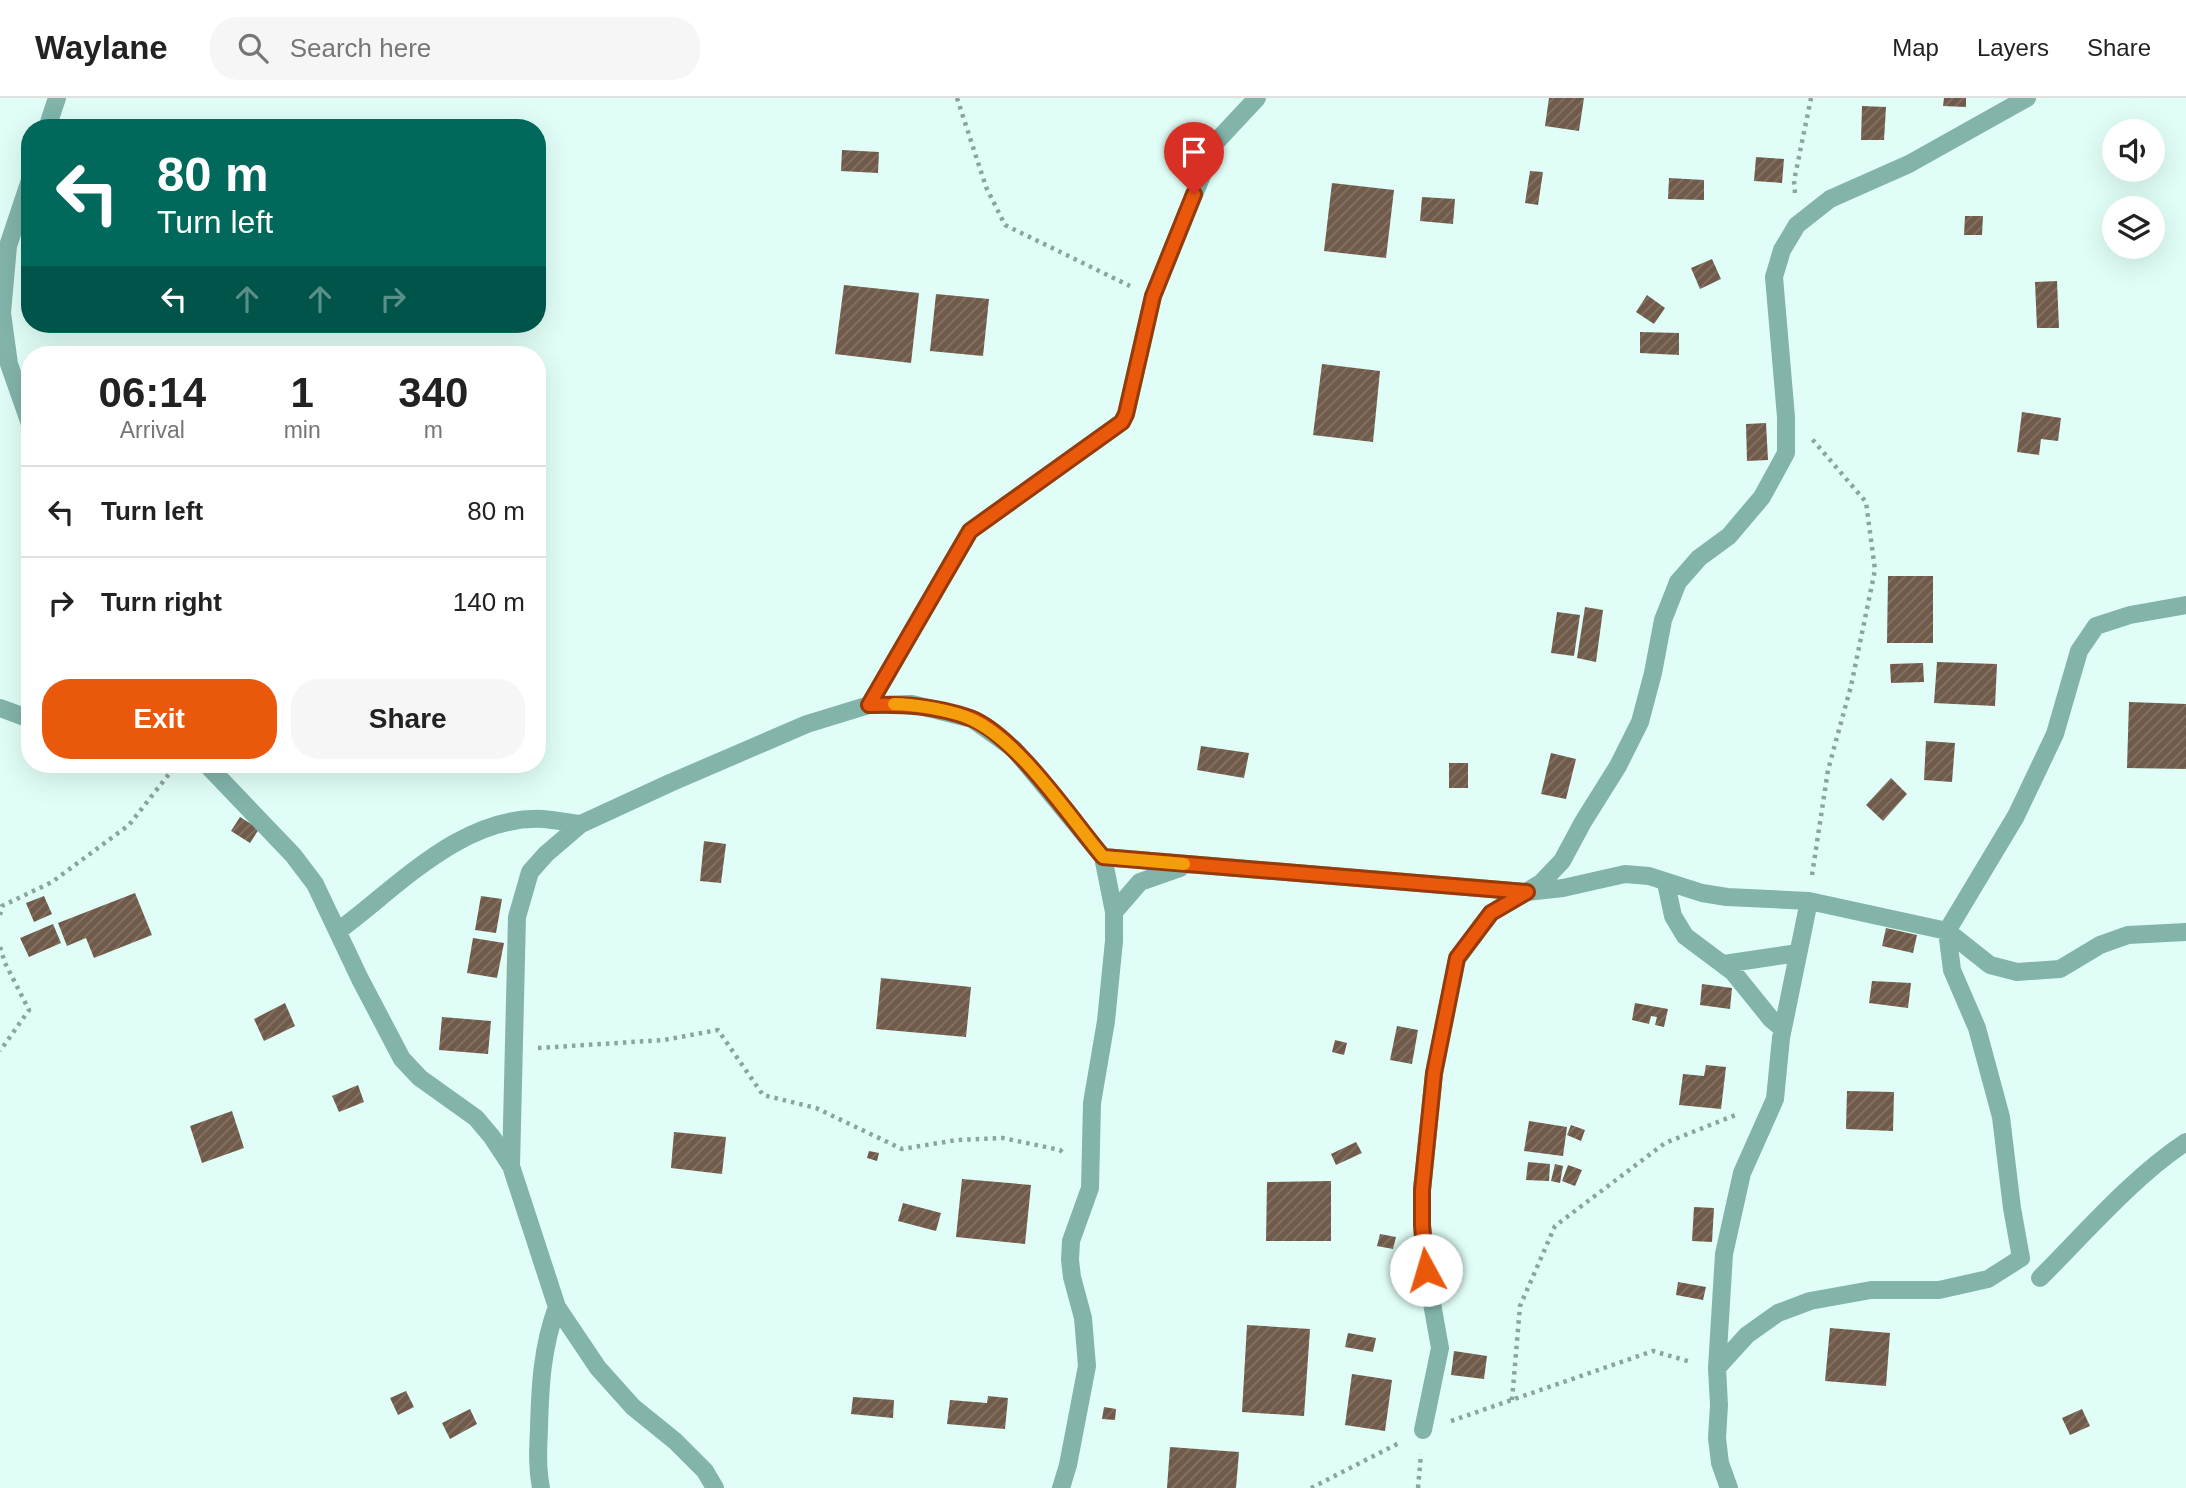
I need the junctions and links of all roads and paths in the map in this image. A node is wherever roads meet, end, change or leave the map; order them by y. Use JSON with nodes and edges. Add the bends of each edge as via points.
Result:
{"nodes":[{"id":1,"x":57,"y":98,"type":"edge"},
{"id":2,"x":957,"y":98,"type":"edge"},
{"id":3,"x":1257,"y":98,"type":"edge"},
{"id":4,"x":1811,"y":98,"type":"edge"},
{"id":5,"x":2027,"y":98,"type":"edge"},
{"id":6,"x":50,"y":119,"type":"edge"},
{"id":7,"x":21,"y":207,"type":"edge"},
{"id":8,"x":1797,"y":225,"type":"junction"},
{"id":9,"x":1153,"y":296,"type":"junction"},
{"id":10,"x":21,"y":398,"type":"edge"},
{"id":11,"x":1786,"y":418,"type":"junction"},
{"id":12,"x":2186,"y":605,"type":"edge"},
{"id":13,"x":869,"y":705,"type":"junction"},
{"id":14,"x":0,"y":708,"type":"edge"},
{"id":15,"x":21,"y":716,"type":"edge"},
{"id":16,"x":170,"y":773,"type":"edge"},
{"id":17,"x":215,"y":773,"type":"edge"},
{"id":18,"x":581,"y":824,"type":"junction"},
{"id":19,"x":1103,"y":857,"type":"junction"},
{"id":20,"x":1190,"y":864,"type":"junction"},
{"id":21,"x":1667,"y":883,"type":"junction"},
{"id":22,"x":1527,"y":892,"type":"junction"},
{"id":23,"x":1809,"y":901,"type":"junction"},
{"id":24,"x":1114,"y":912,"type":"junction"},
{"id":25,"x":0,"y":915,"type":"edge"},
{"id":26,"x":338,"y":931,"type":"junction"},
{"id":27,"x":1947,"y":931,"type":"junction"},
{"id":28,"x":2186,"y":932,"type":"edge"},
{"id":29,"x":0,"y":947,"type":"edge"},
{"id":30,"x":1798,"y":953,"type":"junction"},
{"id":31,"x":1724,"y":964,"type":"junction"},
{"id":32,"x":1783,"y":1029,"type":"junction"},
{"id":33,"x":513,"y":1049,"type":"junction"},
{"id":34,"x":0,"y":1051,"type":"edge"},
{"id":35,"x":1775,"y":1099,"type":"junction"},
{"id":36,"x":2186,"y":1142,"type":"edge"},
{"id":37,"x":511,"y":1166,"type":"junction"},
{"id":38,"x":1090,"y":1188,"type":"junction"},
{"id":39,"x":2040,"y":1278,"type":"dead end"},
{"id":40,"x":556,"y":1307,"type":"junction"},
{"id":41,"x":1717,"y":1368,"type":"junction"},
{"id":42,"x":1512,"y":1400,"type":"junction"},
{"id":43,"x":1423,"y":1430,"type":"junction"},
{"id":44,"x":541,"y":1488,"type":"edge"},
{"id":45,"x":715,"y":1488,"type":"edge"},
{"id":46,"x":1061,"y":1488,"type":"edge"},
{"id":47,"x":1311,"y":1488,"type":"edge"},
{"id":48,"x":1728,"y":1488,"type":"edge"}],
"edges":[{"from":1,"to":6,"type":"street"},
{"from":2,"to":9,"type":"path","via":[[986,187],[1005,225]]},
{"from":3,"to":9,"type":"street","via":[[1215,143]]},
{"from":4,"to":8,"type":"path","via":[[1794,181]]},
{"from":5,"to":8,"type":"street","via":[[1909,164],[1830,199]]},
{"from":7,"to":10,"type":"street","via":[[8,246],[2,313],[9,364]]},
{"from":8,"to":11,"type":"street","via":[[1782,250],[1774,277]]},
{"from":9,"to":13,"type":"street","via":[[1122,422],[970,531]]},
{"from":11,"to":22,"type":"street","via":[[1786,453],[1762,497],[1729,536],[1699,558],[1678,582],[1663,620],[1640,722],[1618,766],[1562,861]]},
{"from":11,"to":23,"type":"path","via":[[1817,443],[1866,502],[1875,570],[1828,770]]},
{"from":12,"to":27,"type":"street","via":[[2096,626],[2079,651],[2055,734],[2016,816]]},
{"from":13,"to":18,"type":"street","via":[[765,741]]},
{"from":13,"to":19,"type":"street","via":[[912,704],[972,719],[1014,748]]},
{"from":14,"to":15,"type":"street"},
{"from":16,"to":25,"type":"path","via":[[128,825],[52,882],[2,906]]},
{"from":17,"to":26,"type":"street","via":[[293,855],[315,884]]},
{"from":18,"to":26,"type":"street","via":[[542,819],[481,832],[437,853]]},
{"from":18,"to":33,"type":"street","via":[[530,872],[517,917]]},
{"from":19,"to":20,"type":"street"},
{"from":19,"to":24,"type":"street"},
{"from":20,"to":22,"type":"street"},
{"from":20,"to":24,"type":"street","via":[[1140,882]]},
{"from":21,"to":22,"type":"street","via":[[1625,874]]},
{"from":21,"to":23,"type":"street","via":[[1727,897]]},
{"from":21,"to":31,"type":"street","via":[[1673,916],[1685,936]]},
{"from":22,"to":43,"type":"street","via":[[1491,913],[1457,958],[1444,1016],[1422,1190],[1426,1270],[1440,1348]]},
{"from":23,"to":27,"type":"street"},
{"from":23,"to":30,"type":"street"},
{"from":24,"to":38,"type":"street","via":[[1106,1021],[1092,1103]]},
{"from":26,"to":37,"type":"street","via":[[402,1059],[420,1078],[476,1118]]},
{"from":27,"to":28,"type":"street","via":[[1990,965],[2017,972],[2060,969],[2100,945],[2128,935]]},
{"from":27,"to":41,"type":"street","via":[[1952,970],[1977,1028],[2001,1117],[2021,1258],[1988,1279],[1939,1290],[1871,1290],[1810,1301],[1778,1313],[1747,1335]]},
{"from":29,"to":34,"type":"path","via":[[29,1010]]},
{"from":30,"to":31,"type":"street"},
{"from":30,"to":32,"type":"street"},
{"from":31,"to":32,"type":"street"},
{"from":32,"to":35,"type":"street"},
{"from":33,"to":37,"type":"street"},
{"from":33,"to":38,"type":"path","via":[[664,1040],[718,1030],[763,1095],[816,1108],[902,1149],[1003,1138],[1060,1150]]},
{"from":35,"to":41,"type":"street","via":[[1742,1173],[1724,1254]]},
{"from":35,"to":42,"type":"path","via":[[1665,1143],[1555,1226],[1520,1306]]},
{"from":36,"to":39,"type":"street"},
{"from":37,"to":40,"type":"street"},
{"from":38,"to":46,"type":"street","via":[[1069,1260],[1083,1318],[1087,1366]]},
{"from":40,"to":44,"type":"street","via":[[547,1332],[539,1393],[537,1466]]},
{"from":40,"to":45,"type":"street","via":[[598,1368],[633,1407],[705,1471]]},
{"from":41,"to":42,"type":"path","via":[[1653,1351]]},
{"from":41,"to":48,"type":"street","via":[[1717,1438]]},
{"from":42,"to":43,"type":"path"},
{"from":43,"to":47,"type":"path"}]}
